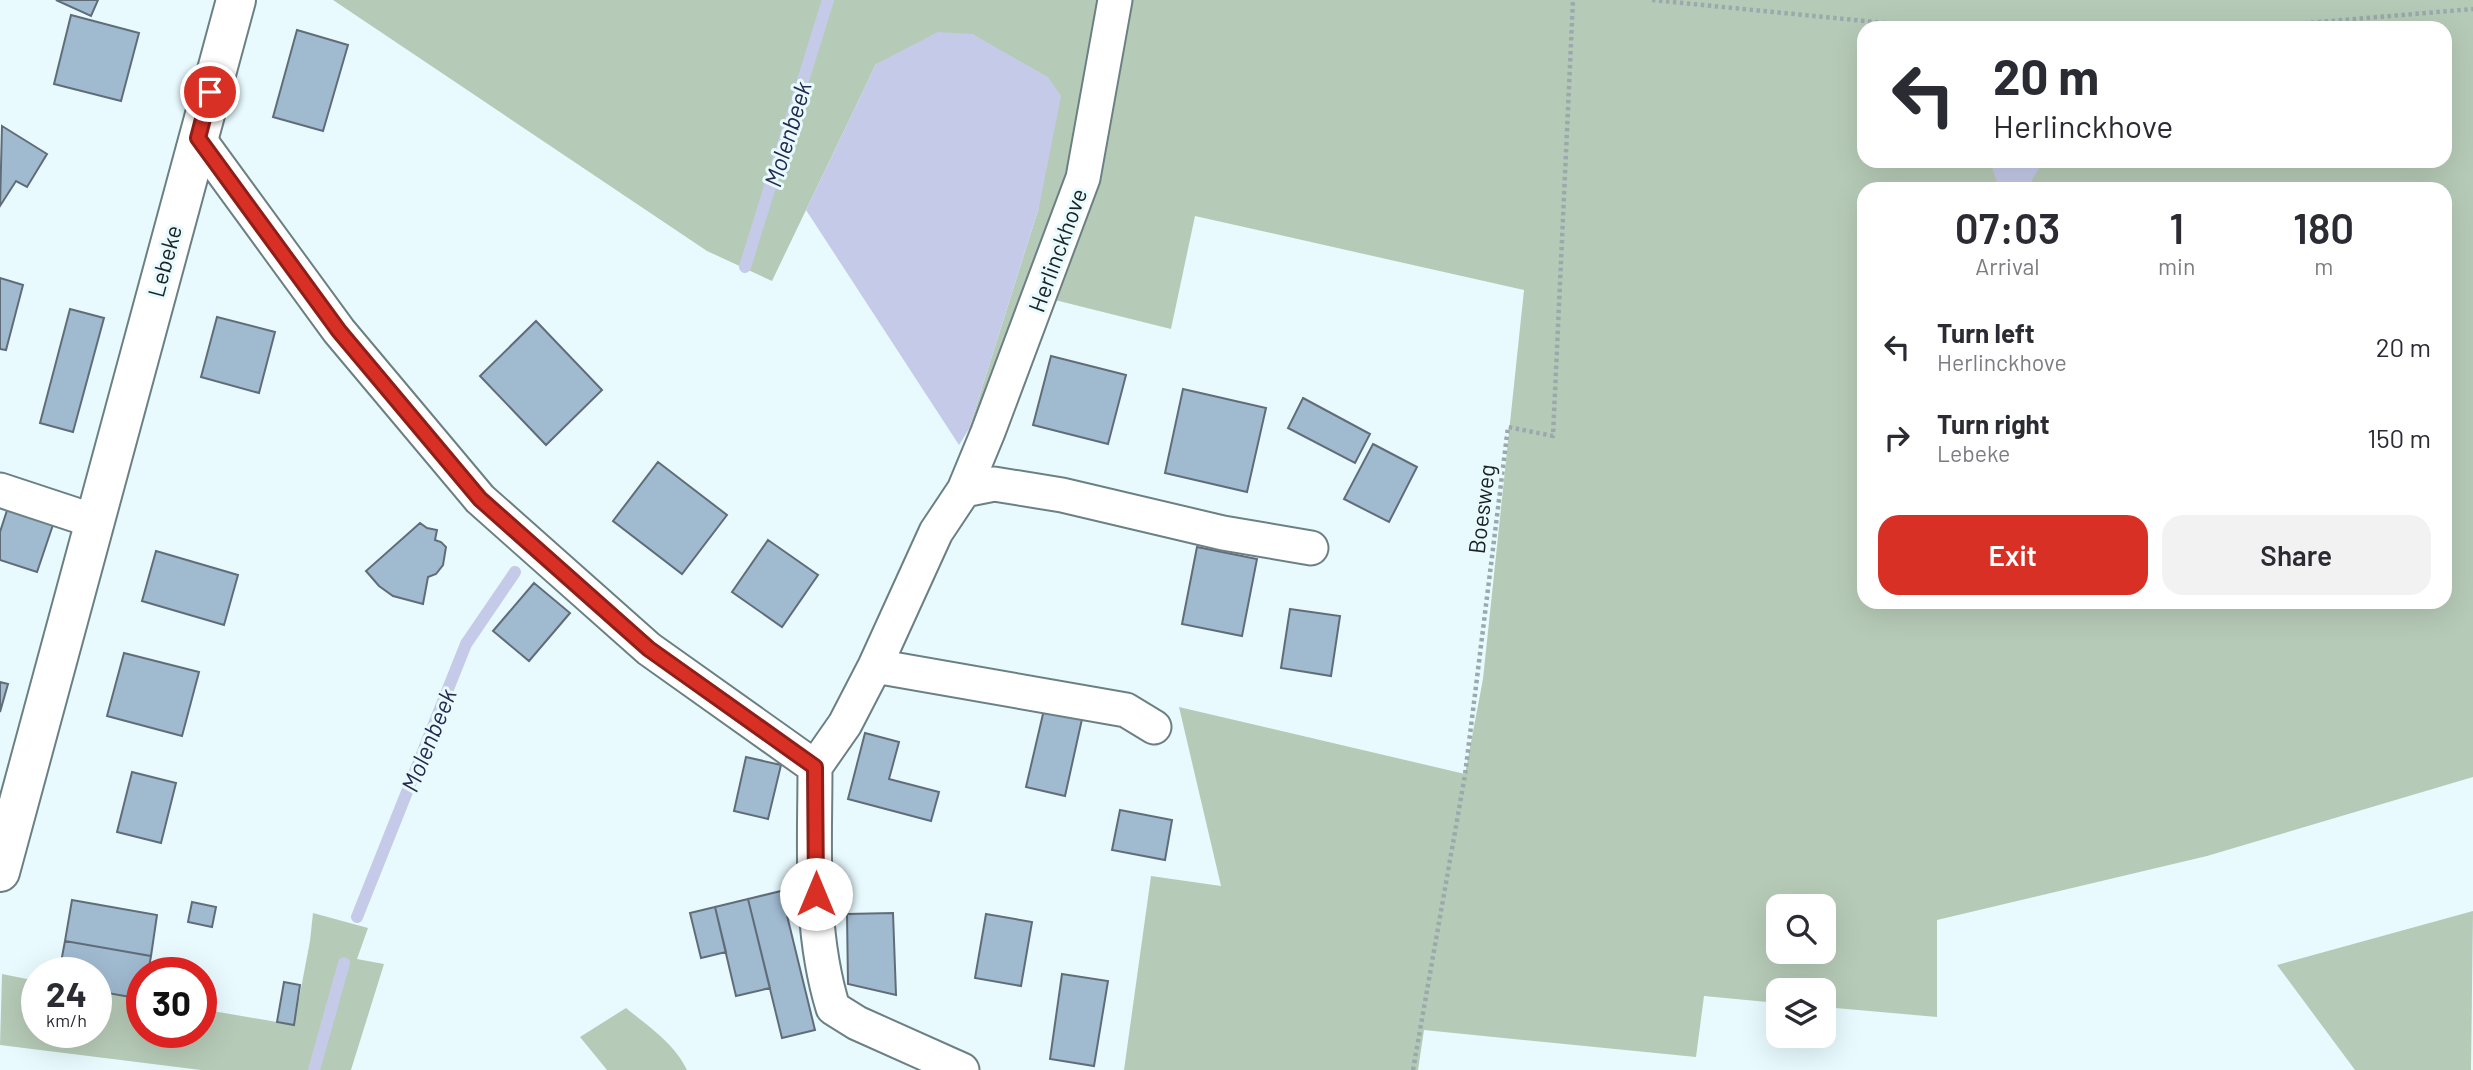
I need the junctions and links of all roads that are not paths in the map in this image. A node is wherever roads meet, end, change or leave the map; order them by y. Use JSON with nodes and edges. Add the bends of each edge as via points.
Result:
{"nodes":[{"id":1,"x":236,"y":0,"type":"edge"},
{"id":2,"x":1115,"y":0,"type":"edge"},
{"id":3,"x":198,"y":138,"type":"junction"},
{"id":4,"x":0,"y":489,"type":"edge"},
{"id":5,"x":964,"y":490,"type":"junction"},
{"id":6,"x":94,"y":522,"type":"junction"},
{"id":7,"x":1311,"y":548,"type":"dead end"},
{"id":8,"x":875,"y":666,"type":"junction"},
{"id":9,"x":1154,"y":727,"type":"dead end"},
{"id":10,"x":815,"y":767,"type":"junction"},
{"id":11,"x":0,"y":872,"type":"edge"},
{"id":12,"x":962,"y":1070,"type":"edge"}],
"edges":[{"from":1,"to":3,"type":"street","name":"Lebeke"},
{"from":2,"to":5,"type":"street","name":"Herlinckhove","via":[[1083,178]]},
{"from":3,"to":6,"type":"street","name":"Lebeke"},
{"from":3,"to":10,"type":"street","via":[[339,331],[480,499],[649,649]]},
{"from":4,"to":6,"type":"street"},
{"from":5,"to":7,"type":"street","via":[[994,484],[1048,493]]},
{"from":5,"to":8,"type":"street","name":"Herlinckhove","via":[[936,532]]},
{"from":6,"to":11,"type":"street","name":"Lebeke"},
{"from":8,"to":9,"type":"street","via":[[1126,710]]},
{"from":8,"to":10,"type":"street","name":"Herlinckhove","via":[[845,724]]},
{"from":10,"to":12,"type":"street","via":[[816,920],[833,1008]]}]}
